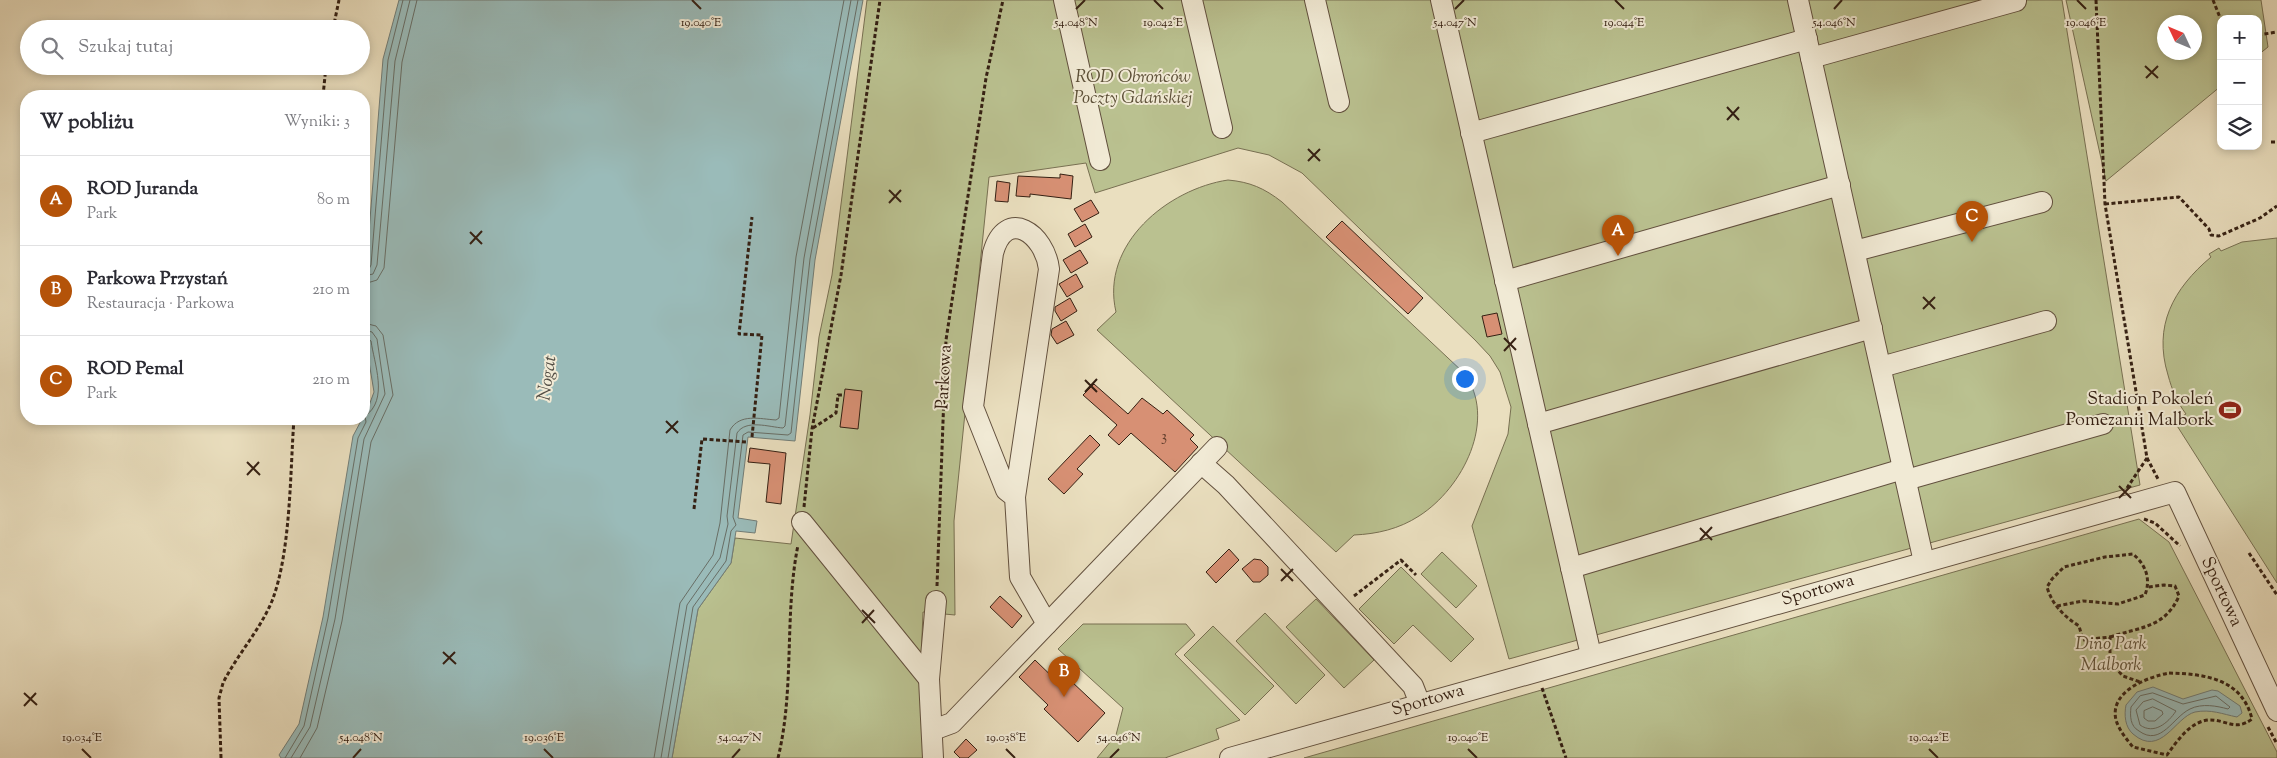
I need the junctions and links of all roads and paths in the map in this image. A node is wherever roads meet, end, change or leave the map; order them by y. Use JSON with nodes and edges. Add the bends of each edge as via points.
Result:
{"nodes":[{"id":1,"x":340,"y":0,"type":"edge"},
{"id":2,"x":880,"y":0,"type":"edge"},
{"id":3,"x":1003,"y":0,"type":"edge"},
{"id":4,"x":1064,"y":0,"type":"edge"},
{"id":5,"x":1192,"y":0,"type":"edge"},
{"id":6,"x":1315,"y":0,"type":"edge"},
{"id":7,"x":1441,"y":0,"type":"edge"},
{"id":8,"x":1798,"y":0,"type":"edge"},
{"id":9,"x":2096,"y":0,"type":"edge"},
{"id":10,"x":2213,"y":0,"type":"edge"},
{"id":11,"x":2016,"y":1,"type":"edge"},
{"id":12,"x":2219,"y":15,"type":"edge"},
{"id":13,"x":335,"y":20,"type":"edge"},
{"id":14,"x":2277,"y":32,"type":"edge"},
{"id":15,"x":2262,"y":34,"type":"edge"},
{"id":16,"x":1809,"y":49,"type":"junction"},
{"id":17,"x":325,"y":75,"type":"edge"},
{"id":18,"x":324,"y":90,"type":"edge"},
{"id":19,"x":1339,"y":102,"type":"dead end"},
{"id":20,"x":1222,"y":128,"type":"dead end"},
{"id":21,"x":1471,"y":133,"type":"junction"},
{"id":22,"x":2271,"y":142,"type":"dead end"},
{"id":23,"x":2277,"y":142,"type":"edge"},
{"id":24,"x":1100,"y":160,"type":"dead end"},
{"id":25,"x":1840,"y":185,"type":"junction"},
{"id":26,"x":2042,"y":202,"type":"dead end"},
{"id":27,"x":2105,"y":204,"type":"junction"},
{"id":28,"x":2277,"y":206,"type":"edge"},
{"id":29,"x":752,"y":217,"type":"dead end"},
{"id":30,"x":1855,"y":251,"type":"junction"},
{"id":31,"x":1505,"y":281,"type":"junction"},
{"id":32,"x":2046,"y":321,"type":"dead end"},
{"id":33,"x":1872,"y":328,"type":"junction"},
{"id":34,"x":1880,"y":367,"type":"junction"},
{"id":35,"x":843,"y":395,"type":"dead end"},
{"id":36,"x":1538,"y":424,"type":"junction"},
{"id":37,"x":2103,"y":424,"type":"dead end"},
{"id":38,"x":294,"y":425,"type":"edge"},
{"id":39,"x":812,"y":429,"type":"junction"},
{"id":40,"x":752,"y":437,"type":"dead end"},
{"id":41,"x":747,"y":442,"type":"dead end"},
{"id":42,"x":1217,"y":447,"type":"dead end"},
{"id":43,"x":1201,"y":463,"type":"junction"},
{"id":44,"x":1904,"y":474,"type":"junction"},
{"id":45,"x":1015,"y":497,"type":"junction"},
{"id":46,"x":2128,"y":505,"type":"junction"},
{"id":47,"x":694,"y":508,"type":"dead end"},
{"id":48,"x":802,"y":522,"type":"junction"},
{"id":49,"x":2184,"y":550,"type":"dead end"},
{"id":50,"x":2249,"y":552,"type":"dead end"},
{"id":51,"x":1924,"y":562,"type":"junction"},
{"id":52,"x":1572,"y":568,"type":"junction"},
{"id":53,"x":1416,"y":575,"type":"dead end"},
{"id":54,"x":2148,"y":587,"type":"junction"},
{"id":55,"x":2277,"y":595,"type":"edge"},
{"id":56,"x":936,"y":601,"type":"joint"},
{"id":57,"x":2057,"y":606,"type":"junction"},
{"id":58,"x":1339,"y":607,"type":"junction"},
{"id":59,"x":1047,"y":624,"type":"junction"},
{"id":60,"x":2110,"y":637,"type":"junction"},
{"id":61,"x":1592,"y":655,"type":"junction"},
{"id":62,"x":1536,"y":670,"type":"junction"},
{"id":63,"x":929,"y":680,"type":"junction"},
{"id":64,"x":2140,"y":682,"type":"junction"},
{"id":65,"x":1420,"y":704,"type":"junction"},
{"id":66,"x":2271,"y":716,"type":"edge"},
{"id":67,"x":933,"y":730,"type":"junction"},
{"id":68,"x":2277,"y":744,"type":"edge"},
{"id":69,"x":2168,"y":756,"type":"edge"},
{"id":70,"x":221,"y":758,"type":"edge"},
{"id":71,"x":778,"y":758,"type":"edge"},
{"id":72,"x":934,"y":758,"type":"edge"},
{"id":73,"x":1230,"y":758,"type":"edge"},
{"id":74,"x":1566,"y":758,"type":"edge"}],
"edges":[{"from":1,"to":13,"type":"path"},
{"from":2,"to":39,"type":"path","via":[[841,275]]},
{"from":3,"to":56,"type":"path","name":"Parkowa","via":[[986,78],[946,340]]},
{"from":4,"to":24,"type":"street"},
{"from":5,"to":20,"type":"street"},
{"from":6,"to":19,"type":"street"},
{"from":7,"to":21,"type":"street"},
{"from":8,"to":16,"type":"street"},
{"from":9,"to":27,"type":"path"},
{"from":10,"to":12,"type":"path"},
{"from":11,"to":16,"type":"street"},
{"from":14,"to":15,"type":"path"},
{"from":16,"to":21,"type":"street"},
{"from":16,"to":25,"type":"street"},
{"from":17,"to":18,"type":"path"},
{"from":21,"to":31,"type":"street"},
{"from":22,"to":23,"type":"path"},
{"from":25,"to":30,"type":"street"},
{"from":25,"to":31,"type":"street"},
{"from":26,"to":30,"type":"street"},
{"from":27,"to":28,"type":"path","via":[[2179,197],[2211,235],[2218,236],[2260,218]]},
{"from":27,"to":46,"type":"path","via":[[2147,458],[2127,488]]},
{"from":29,"to":40,"type":"path","via":[[739,334],[762,334]]},
{"from":30,"to":33,"type":"street"},
{"from":31,"to":36,"type":"street"},
{"from":32,"to":34,"type":"street"},
{"from":33,"to":34,"type":"street"},
{"from":33,"to":36,"type":"street"},
{"from":34,"to":44,"type":"street"},
{"from":35,"to":39,"type":"path","via":[[838,395],[836,413]]},
{"from":36,"to":52,"type":"street"},
{"from":37,"to":44,"type":"street"},
{"from":38,"to":70,"type":"path","via":[[284,543],[277,586],[270,604],[223,683],[219,698]]},
{"from":39,"to":48,"type":"path"},
{"from":41,"to":47,"type":"path","via":[[702,439]]},
{"from":42,"to":43,"type":"street"},
{"from":43,"to":58,"type":"street"},
{"from":43,"to":59,"type":"street"},
{"from":44,"to":51,"type":"street"},
{"from":44,"to":52,"type":"street"},
{"from":45,"to":45,"type":"street","via":[[1049,269],[1048,259],[1039,243],[1025,229],[1016,227],[999,238],[993,254],[973,407],[1006,490]]},
{"from":45,"to":59,"type":"street","via":[[1020,577]]},
{"from":46,"to":49,"type":"path","via":[[2130,514],[2155,523]]},
{"from":46,"to":51,"type":"street","name":"Sportowa"},
{"from":46,"to":66,"type":"street","name":"Sportowa","via":[[2175,492]]},
{"from":48,"to":63,"type":"street"},
{"from":48,"to":71,"type":"path","via":[[792,572],[785,727]]},
{"from":50,"to":55,"type":"path"},
{"from":51,"to":61,"type":"street","name":"Sportowa"},
{"from":52,"to":61,"type":"street"},
{"from":53,"to":58,"type":"path","via":[[1401,560]]},
{"from":54,"to":57,"type":"path","via":[[2145,595],[2118,604],[2083,601]]},
{"from":54,"to":57,"type":"path","via":[[2143,562],[2133,554],[2105,557],[2064,567],[2052,579],[2047,587]]},
{"from":54,"to":60,"type":"path","via":[[2175,586],[2179,596],[2174,608],[2163,620]]},
{"from":56,"to":63,"type":"street"},
{"from":57,"to":60,"type":"path","via":[[2065,617],[2079,626],[2083,640]]},
{"from":58,"to":65,"type":"street","via":[[1413,686]]},
{"from":59,"to":67,"type":"street","via":[[952,723]]},
{"from":60,"to":64,"type":"path","via":[[2110,662],[2124,676]]},
{"from":61,"to":62,"type":"street","name":"Sportowa"},
{"from":62,"to":65,"type":"street","name":"Sportowa"},
{"from":62,"to":74,"type":"path"},
{"from":63,"to":67,"type":"street"},
{"from":64,"to":69,"type":"path","via":[[2123,696],[2115,709],[2116,722],[2133,747]]},
{"from":64,"to":69,"type":"path","via":[[2150,676],[2169,673],[2198,674],[2234,688],[2250,709],[2252,719],[2246,724],[2234,726],[2206,720],[2195,724]]},
{"from":65,"to":73,"type":"street","name":"Sportowa"},
{"from":66,"to":68,"type":"path"},
{"from":67,"to":72,"type":"street"}]}
